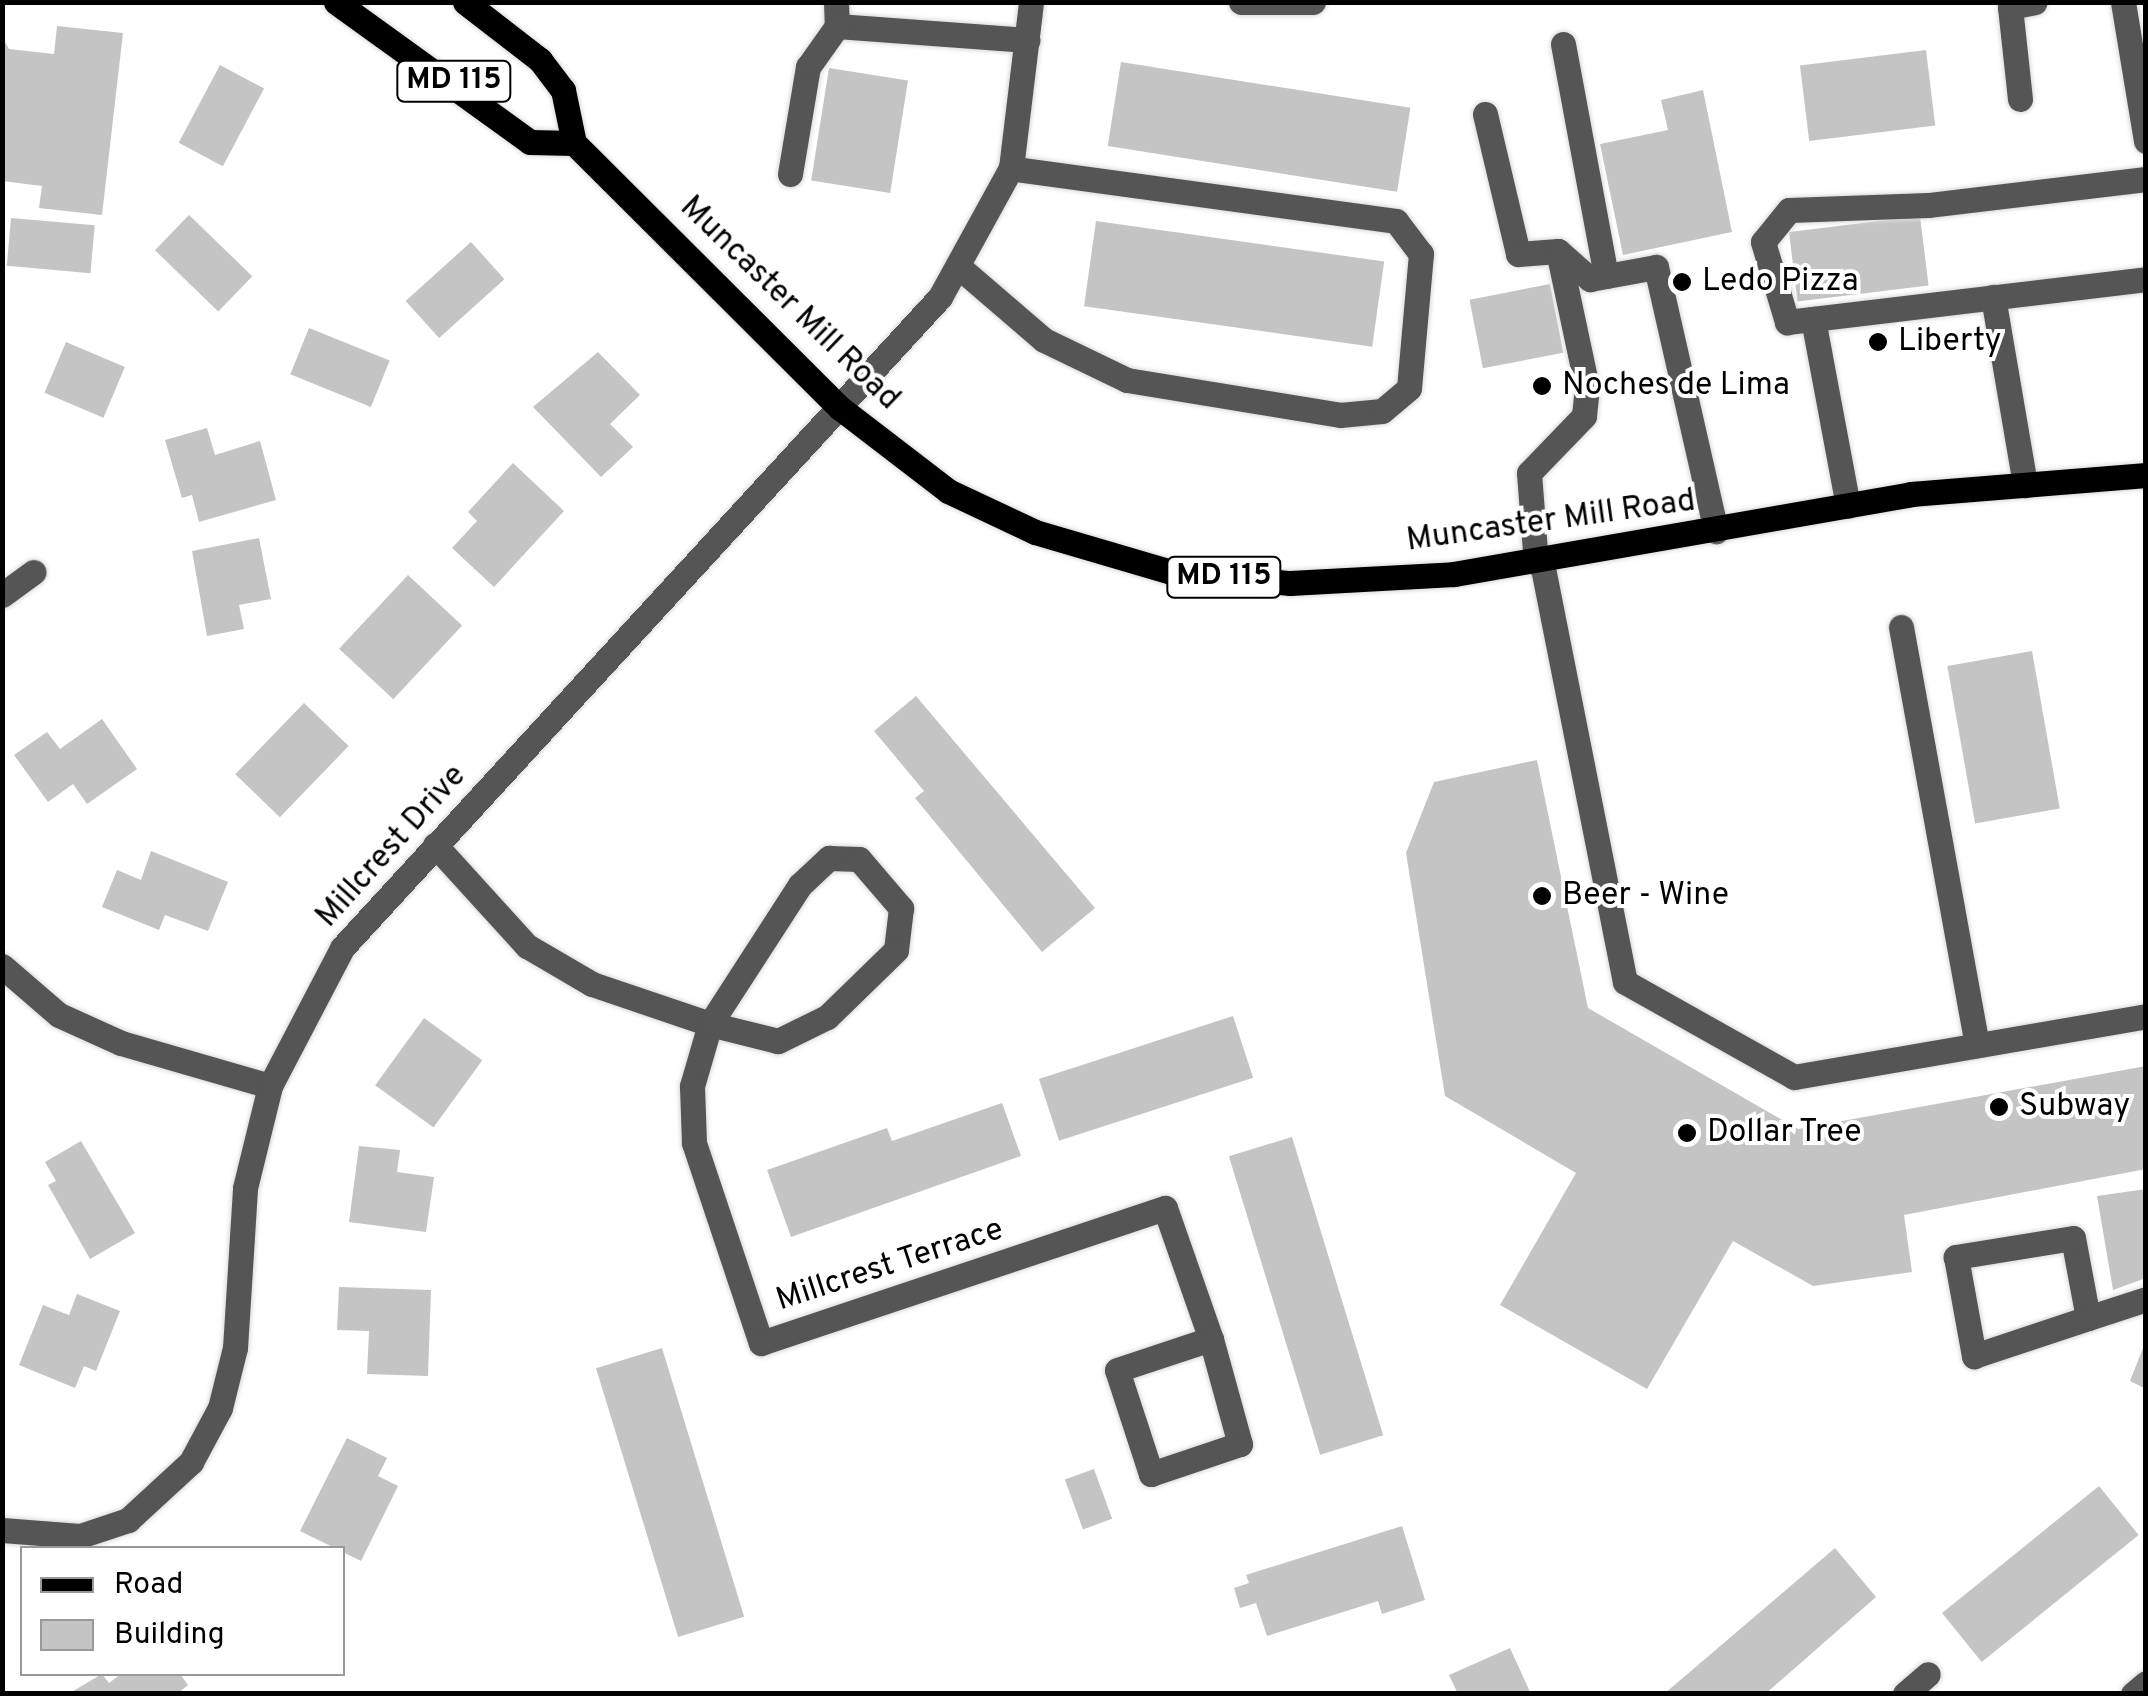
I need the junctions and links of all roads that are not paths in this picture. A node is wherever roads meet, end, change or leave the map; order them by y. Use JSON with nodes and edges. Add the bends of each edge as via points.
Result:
{"nodes":[{"id":1,"x":336,"y":2,"type":"edge"},
{"id":2,"x":464,"y":2,"type":"edge"},
{"id":3,"x":1031,"y":2,"type":"edge"},
{"id":4,"x":1241,"y":2,"type":"edge"},
{"id":5,"x":1313,"y":2,"type":"edge"},
{"id":6,"x":2034,"y":2,"type":"edge"},
{"id":7,"x":2123,"y":2,"type":"edge"},
{"id":8,"x":837,"y":14,"type":"edge"},
{"id":9,"x":1027,"y":40,"type":"junction"},
{"id":10,"x":1563,"y":44,"type":"dead end"},
{"id":11,"x":2020,"y":98,"type":"dead end"},
{"id":12,"x":1485,"y":114,"type":"dead end"},
{"id":13,"x":2146,"y":141,"type":"edge"},
{"id":14,"x":574,"y":143,"type":"junction"},
{"id":15,"x":1011,"y":168,"type":"junction"},
{"id":16,"x":790,"y":174,"type":"dead end"},
{"id":17,"x":2146,"y":179,"type":"edge"},
{"id":18,"x":1558,"y":251,"type":"junction"},
{"id":19,"x":959,"y":267,"type":"junction"},
{"id":20,"x":1606,"y":276,"type":"junction"},
{"id":21,"x":2146,"y":279,"type":"edge"},
{"id":22,"x":1994,"y":297,"type":"junction"},
{"id":23,"x":1813,"y":319,"type":"junction"},
{"id":24,"x":840,"y":408,"type":"junction"},
{"id":25,"x":2146,"y":475,"type":"edge"},
{"id":26,"x":2025,"y":485,"type":"junction"},
{"id":27,"x":1848,"y":506,"type":"junction"},
{"id":28,"x":1716,"y":530,"type":"junction"},
{"id":29,"x":1539,"y":563,"type":"junction"},
{"id":30,"x":34,"y":572,"type":"dead end"},
{"id":31,"x":2,"y":595,"type":"edge"},
{"id":32,"x":1900,"y":627,"type":"dead end"},
{"id":33,"x":435,"y":845,"type":"junction"},
{"id":34,"x":2,"y":966,"type":"edge"},
{"id":35,"x":2146,"y":1016,"type":"edge"},
{"id":36,"x":710,"y":1024,"type":"junction"},
{"id":37,"x":1978,"y":1046,"type":"junction"},
{"id":38,"x":270,"y":1086,"type":"junction"},
{"id":39,"x":2146,"y":1299,"type":"edge"},
{"id":40,"x":2088,"y":1318,"type":"junction"},
{"id":41,"x":1211,"y":1339,"type":"junction"},
{"id":42,"x":2,"y":1530,"type":"edge"},
{"id":43,"x":1928,"y":1674,"type":"dead end"},
{"id":44,"x":2146,"y":1683,"type":"edge"},
{"id":45,"x":1904,"y":1694,"type":"edge"},
{"id":46,"x":2134,"y":1694,"type":"edge"}],
"edges":[{"from":1,"to":14,"type":"main road","number":"MD 115","via":[[530,142]]},
{"from":2,"to":14,"type":"main road","name":"Muncaster Mill Road","number":"MD 115","via":[[551,75]]},
{"from":3,"to":9,"type":"street"},
{"from":4,"to":5,"type":"street"},
{"from":6,"to":11,"type":"street","via":[[2010,7]]},
{"from":7,"to":13,"type":"street"},
{"from":8,"to":9,"type":"street"},
{"from":8,"to":16,"type":"street","via":[[808,66]]},
{"from":9,"to":15,"type":"street"},
{"from":10,"to":20,"type":"street"},
{"from":12,"to":18,"type":"street","via":[[1518,254]]},
{"from":14,"to":24,"type":"main road","name":"Muncaster Mill Road","number":"MD 115"},
{"from":15,"to":19,"type":"street","name":"Millcrest Drive"},
{"from":15,"to":19,"type":"street","via":[[1396,221],[1421,254],[1409,388],[1382,411],[1232,403],[1127,380],[1044,340]]},
{"from":17,"to":23,"type":"street","via":[[1928,205],[1790,210],[1763,242],[1787,322]]},
{"from":18,"to":20,"type":"street","via":[[1590,279]]},
{"from":18,"to":29,"type":"street","via":[[1587,388],[1584,416],[1529,473]]},
{"from":19,"to":24,"type":"street","name":"Millcrest Drive"},
{"from":20,"to":28,"type":"street","via":[[1656,267]]},
{"from":21,"to":22,"type":"street"},
{"from":22,"to":23,"type":"street"},
{"from":22,"to":26,"type":"street"},
{"from":23,"to":27,"type":"street"},
{"from":24,"to":29,"type":"main road","name":"Muncaster Mill Road","number":"MD 115","via":[[948,490],[1035,532],[1171,572],[1290,582]]},
{"from":24,"to":33,"type":"street","name":"Millcrest Drive"},
{"from":25,"to":26,"type":"main road","name":"Muncaster Mill Road","number":"MD 115"},
{"from":26,"to":27,"type":"main road","name":"Muncaster Mill Road","number":"MD 115"},
{"from":27,"to":28,"type":"main road","name":"Muncaster Mill Road","number":"MD 115"},
{"from":28,"to":29,"type":"main road","name":"Muncaster Mill Road","number":"MD 115"},
{"from":29,"to":37,"type":"street","via":[[1625,982],[1794,1077]]},
{"from":30,"to":31,"type":"street"},
{"from":32,"to":37,"type":"street"},
{"from":33,"to":36,"type":"street","name":"Millcrest Terrace","via":[[527,946],[592,984]]},
{"from":33,"to":38,"type":"street","name":"Millcrest Drive","via":[[342,948]]},
{"from":34,"to":38,"type":"street","via":[[60,1015],[121,1043]]},
{"from":35,"to":37,"type":"street"},
{"from":36,"to":36,"type":"street","name":"Millcrest Terrace","via":[[800,886],[829,858],[859,859],[901,908],[896,950],[826,1017],[778,1041]]},
{"from":36,"to":41,"type":"street","name":"Millcrest Terrace","via":[[692,1086],[694,1143],[761,1343],[1165,1208]]},
{"from":38,"to":42,"type":"street","name":"Millcrest Drive","via":[[246,1188],[236,1348],[220,1408],[191,1462],[128,1520],[80,1536]]},
{"from":39,"to":40,"type":"street"},
{"from":40,"to":40,"type":"street","via":[[1974,1356],[1956,1257],[2074,1238]]},
{"from":41,"to":41,"type":"street","name":"Millcrest Terrace","via":[[1240,1444],[1151,1474],[1116,1370]]},
{"from":43,"to":45,"type":"street"},
{"from":44,"to":46,"type":"street"}]}
